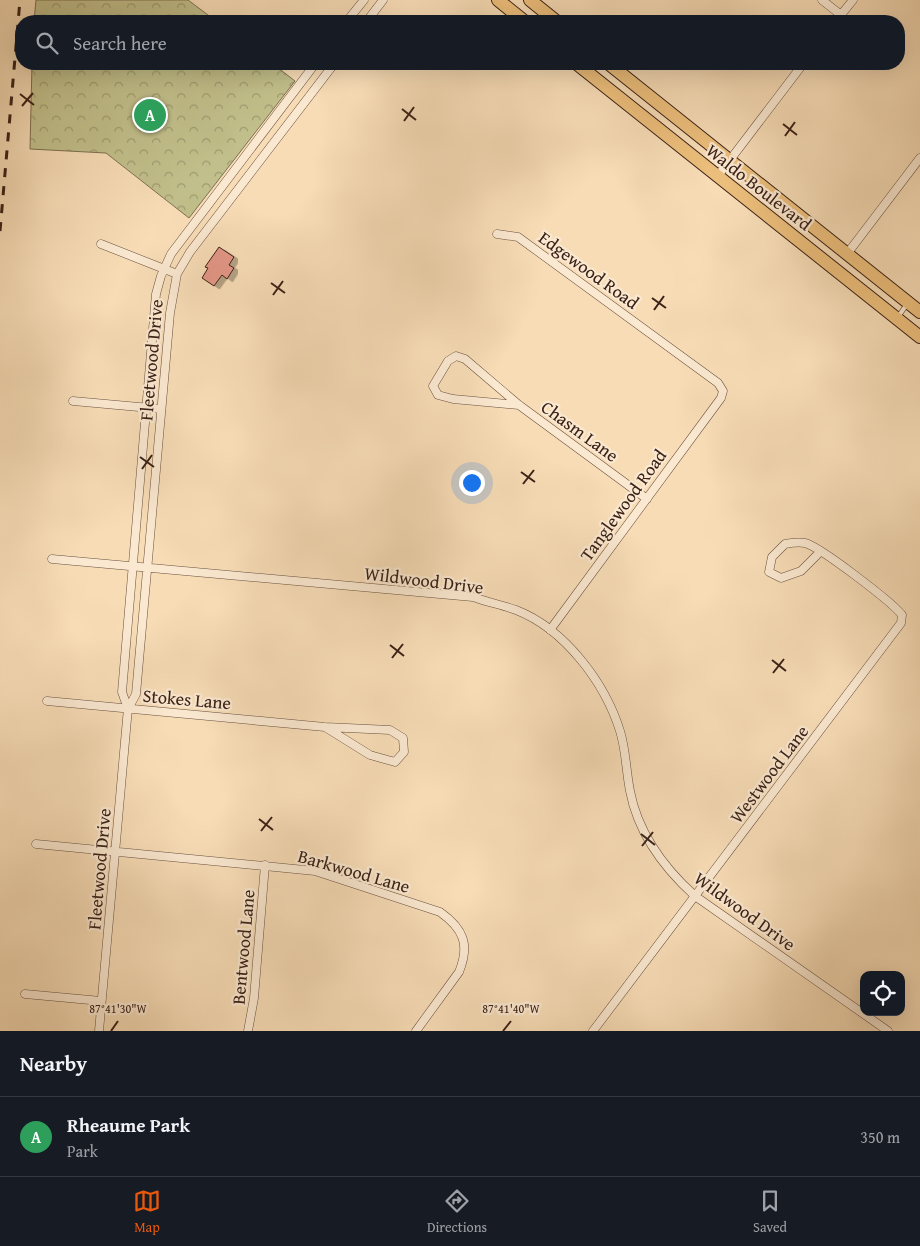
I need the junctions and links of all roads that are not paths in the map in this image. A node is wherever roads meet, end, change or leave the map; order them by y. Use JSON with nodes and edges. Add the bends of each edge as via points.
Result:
{"nodes":[{"id":1,"x":364,"y":0,"type":"edge"},
{"id":2,"x":383,"y":0,"type":"edge"},
{"id":3,"x":498,"y":0,"type":"edge"},
{"id":4,"x":530,"y":0,"type":"edge"},
{"id":5,"x":822,"y":0,"type":"edge"},
{"id":6,"x":853,"y":0,"type":"edge"},
{"id":7,"x":353,"y":15,"type":"edge"},
{"id":8,"x":372,"y":15,"type":"edge"},
{"id":9,"x":517,"y":15,"type":"edge"},
{"id":10,"x":549,"y":15,"type":"edge"},
{"id":11,"x":835,"y":15,"type":"edge"},
{"id":12,"x":840,"y":15,"type":"edge"},
{"id":13,"x":310,"y":70,"type":"edge"},
{"id":14,"x":329,"y":70,"type":"edge"},
{"id":15,"x":584,"y":70,"type":"edge"},
{"id":16,"x":616,"y":70,"type":"edge"},
{"id":17,"x":798,"y":70,"type":"edge"},
{"id":18,"x":920,"y":158,"type":"edge"},
{"id":19,"x":729,"y":160,"type":"junction"},
{"id":20,"x":717,"y":177,"type":"junction"},
{"id":21,"x":497,"y":234,"type":"dead end"},
{"id":22,"x":101,"y":244,"type":"dead end"},
{"id":23,"x":847,"y":254,"type":"junction"},
{"id":24,"x":163,"y":269,"type":"junction"},
{"id":25,"x":177,"y":274,"type":"junction"},
{"id":26,"x":908,"y":303,"type":"junction"},
{"id":27,"x":920,"y":312,"type":"edge"},
{"id":28,"x":896,"y":318,"type":"junction"},
{"id":29,"x":920,"y":337,"type":"edge"},
{"id":30,"x":721,"y":398,"type":"joint"},
{"id":31,"x":73,"y":402,"type":"dead end"},
{"id":32,"x":519,"y":405,"type":"junction"},
{"id":33,"x":147,"y":408,"type":"junction"},
{"id":34,"x":161,"y":409,"type":"junction"},
{"id":35,"x":647,"y":499,"type":"junction"},
{"id":36,"x":820,"y":552,"type":"junction"},
{"id":37,"x":52,"y":559,"type":"dead end"},
{"id":38,"x":132,"y":566,"type":"junction"},
{"id":39,"x":148,"y":568,"type":"junction"},
{"id":40,"x":550,"y":630,"type":"junction"},
{"id":41,"x":47,"y":701,"type":"dead end"},
{"id":42,"x":128,"y":709,"type":"junction"},
{"id":43,"x":325,"y":727,"type":"junction"},
{"id":44,"x":36,"y":844,"type":"dead end"},
{"id":45,"x":116,"y":852,"type":"junction"},
{"id":46,"x":265,"y":865,"type":"junction"},
{"id":47,"x":695,"y":896,"type":"junction"},
{"id":48,"x":25,"y":994,"type":"dead end"},
{"id":49,"x":101,"y":1001,"type":"junction"},
{"id":50,"x":99,"y":1031,"type":"edge"},
{"id":51,"x":248,"y":1031,"type":"edge"},
{"id":52,"x":416,"y":1031,"type":"edge"},
{"id":53,"x":593,"y":1031,"type":"edge"},
{"id":54,"x":888,"y":1031,"type":"edge"}],
"edges":[{"from":1,"to":7,"type":"street"},
{"from":2,"to":8,"type":"street"},
{"from":3,"to":9,"type":"main road"},
{"from":4,"to":10,"type":"main road"},
{"from":5,"to":11,"type":"street"},
{"from":6,"to":12,"type":"street"},
{"from":13,"to":24,"type":"street","name":"Fleetwood Drive","via":[[191,226]]},
{"from":14,"to":25,"type":"street","name":"Fleetwood Drive","via":[[190,252]]},
{"from":15,"to":20,"type":"main road","name":"Waldo Boulevard"},
{"from":16,"to":19,"type":"main road","name":"Waldo Boulevard"},
{"from":17,"to":19,"type":"street"},
{"from":18,"to":23,"type":"street"},
{"from":19,"to":20,"type":"street"},
{"from":19,"to":23,"type":"main road","name":"Waldo Boulevard"},
{"from":20,"to":28,"type":"main road","name":"Waldo Boulevard"},
{"from":21,"to":30,"type":"street","name":"Edgewood Road","via":[[518,237],[534,248],[718,383],[724,391]]},
{"from":22,"to":24,"type":"street"},
{"from":23,"to":26,"type":"main road","name":"Waldo Boulevard"},
{"from":24,"to":25,"type":"street"},
{"from":24,"to":33,"type":"street","name":"Fleetwood Drive","via":[[156,294]]},
{"from":25,"to":34,"type":"street","name":"Fleetwood Drive"},
{"from":26,"to":27,"type":"main road","name":"Waldo Boulevard"},
{"from":26,"to":28,"type":"lane"},
{"from":28,"to":29,"type":"main road","name":"Waldo Boulevard"},
{"from":30,"to":35,"type":"street","name":"Tanglewood Road"},
{"from":31,"to":33,"type":"street"},
{"from":32,"to":32,"type":"street","name":"Chasm Lane","via":[[465,359],[456,356],[448,361],[433,386],[438,395],[453,399]]},
{"from":32,"to":35,"type":"street","name":"Chasm Lane"},
{"from":33,"to":34,"type":"street"},
{"from":33,"to":38,"type":"street","name":"Fleetwood Drive"},
{"from":34,"to":39,"type":"street","name":"Fleetwood Drive"},
{"from":35,"to":40,"type":"street","name":"Tanglewood Road"},
{"from":36,"to":36,"type":"street","name":"Westwood Lane","via":[[806,543],[785,544],[772,557],[769,572],[782,578],[802,571]]},
{"from":36,"to":47,"type":"street","name":"Westwood Lane","via":[[894,604],[902,615],[902,623]]},
{"from":37,"to":38,"type":"street","name":"Wildwood Drive"},
{"from":38,"to":39,"type":"street","name":"Wildwood Drive"},
{"from":38,"to":42,"type":"street","name":"Fleetwood Drive","via":[[122,692]]},
{"from":39,"to":40,"type":"street","name":"Wildwood Drive","via":[[473,597],[518,611]]},
{"from":39,"to":42,"type":"street","name":"Fleetwood Drive","via":[[136,694]]},
{"from":40,"to":47,"type":"street","name":"Wildwood Drive","via":[[585,664],[604,693],[620,732],[631,794],[641,826],[673,875]]},
{"from":41,"to":42,"type":"street","name":"Stokes Lane"},
{"from":42,"to":43,"type":"street","name":"Stokes Lane"},
{"from":42,"to":45,"type":"street","name":"Fleetwood Drive"},
{"from":43,"to":43,"type":"street","name":"Stokes Lane","via":[[370,755],[395,762],[404,752],[403,738],[390,730]]},
{"from":44,"to":45,"type":"street","name":"Barkwood Lane"},
{"from":45,"to":46,"type":"street","name":"Barkwood Lane"},
{"from":45,"to":49,"type":"street","name":"Fleetwood Drive"},
{"from":46,"to":51,"type":"street","name":"Bentwood Lane","via":[[254,998]]},
{"from":46,"to":52,"type":"street","name":"Barkwood Lane","via":[[315,871],[440,912],[452,921],[461,934],[463,961],[459,972]]},
{"from":47,"to":53,"type":"street","name":"Westwood Lane"},
{"from":47,"to":54,"type":"street","name":"Wildwood Drive"},
{"from":48,"to":49,"type":"street"},
{"from":49,"to":50,"type":"street","name":"Fleetwood Drive"}]}
